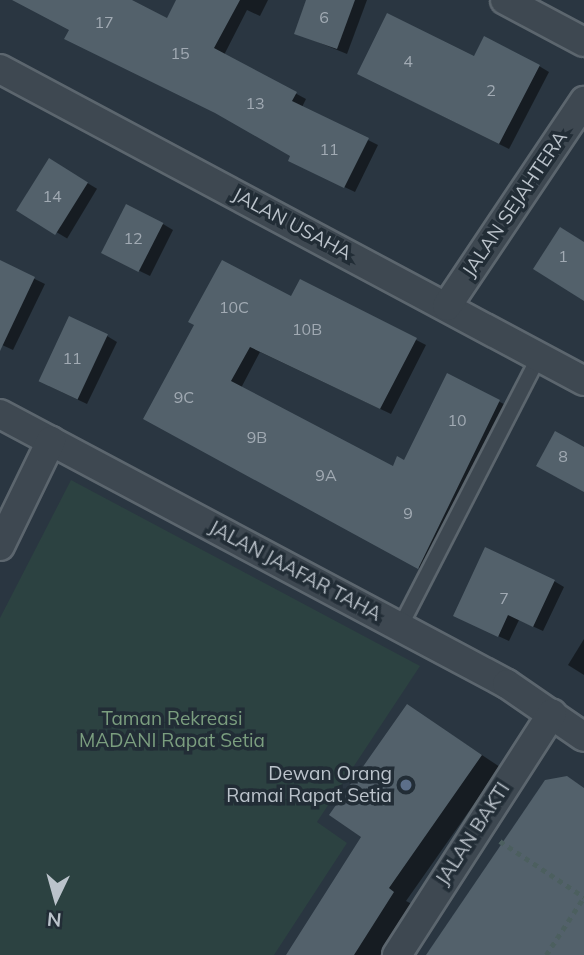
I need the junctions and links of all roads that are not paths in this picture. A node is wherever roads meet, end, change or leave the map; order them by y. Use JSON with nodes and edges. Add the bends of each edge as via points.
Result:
{"nodes":[{"id":1,"x":505,"y":0,"type":"edge"},
{"id":2,"x":584,"y":42,"type":"edge"},
{"id":3,"x":0,"y":69,"type":"edge"},
{"id":4,"x":584,"y":101,"type":"edge"},
{"id":5,"x":447,"y":306,"type":"junction"},
{"id":6,"x":538,"y":358,"type":"junction"},
{"id":7,"x":584,"y":382,"type":"edge"},
{"id":8,"x":0,"y":414,"type":"edge"},
{"id":9,"x":51,"y":441,"type":"junction"},
{"id":10,"x":0,"y":546,"type":"edge"},
{"id":11,"x":400,"y":627,"type":"junction"},
{"id":12,"x":552,"y":714,"type":"junction"},
{"id":13,"x":584,"y":737,"type":"edge"},
{"id":14,"x":397,"y":955,"type":"edge"}],
"edges":[{"from":1,"to":2,"type":"street"},
{"from":3,"to":5,"type":"street","name":"JALAN USAHA"},
{"from":4,"to":5,"type":"street","name":"JALAN SEJAHTERA"},
{"from":5,"to":6,"type":"street","name":"JALAN USAHA"},
{"from":6,"to":7,"type":"street","name":"JALAN USAHA"},
{"from":6,"to":11,"type":"lane"},
{"from":8,"to":9,"type":"street","name":"JALAN JAAFAR TAHA"},
{"from":9,"to":10,"type":"street"},
{"from":9,"to":11,"type":"street","name":"JALAN JAAFAR TAHA"},
{"from":11,"to":12,"type":"street","name":"JALAN JAAFAR TAHA","via":[[507,684]]},
{"from":12,"to":13,"type":"street","name":"JALAN JAAFAR TAHA"},
{"from":12,"to":14,"type":"street","name":"JALAN BAKTI"}]}
